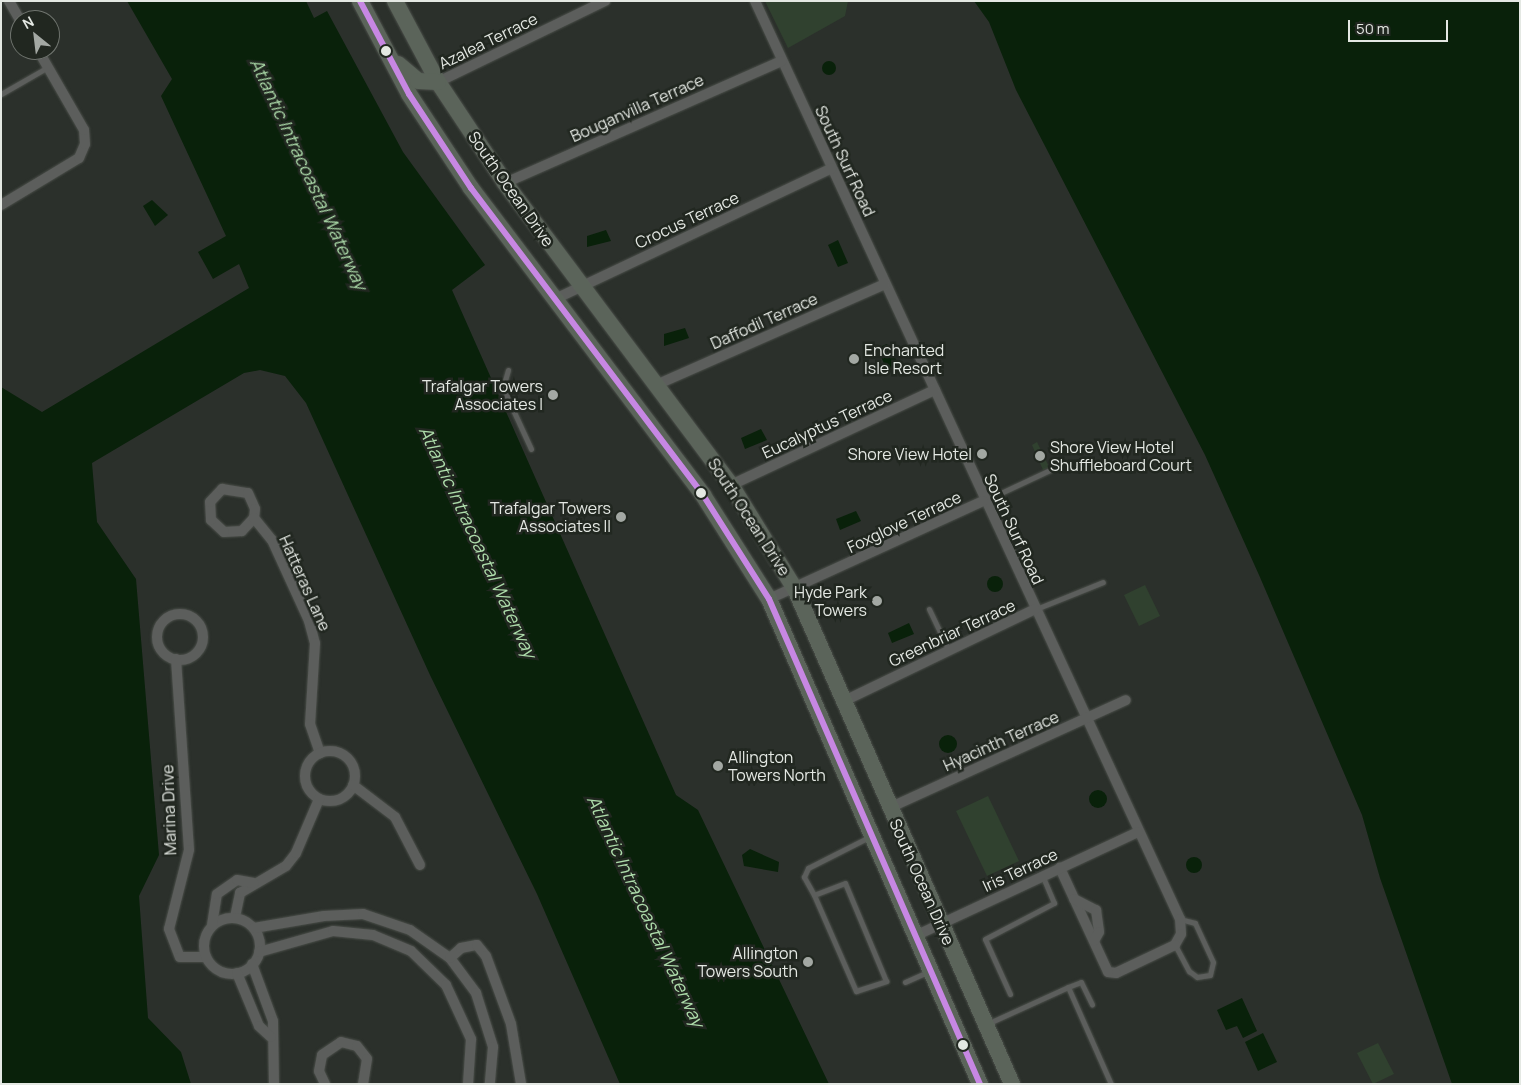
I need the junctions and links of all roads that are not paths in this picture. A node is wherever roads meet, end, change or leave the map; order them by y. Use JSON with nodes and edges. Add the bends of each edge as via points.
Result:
{"nodes":[{"id":1,"x":360,"y":1,"type":"edge"},
{"id":2,"x":395,"y":1,"type":"edge"},
{"id":3,"x":605,"y":1,"type":"edge"},
{"id":4,"x":755,"y":1,"type":"edge"},
{"id":5,"x":377,"y":33,"type":"junction"},
{"id":6,"x":44,"y":60,"type":"edge"},
{"id":7,"x":781,"y":61,"type":"junction"},
{"id":8,"x":48,"y":67,"type":"junction"},
{"id":9,"x":438,"y":82,"type":"junction"},
{"id":10,"x":1,"y":94,"type":"edge"},
{"id":11,"x":832,"y":168,"type":"junction"},
{"id":12,"x":505,"y":183,"type":"junction"},
{"id":13,"x":1,"y":205,"type":"edge"},
{"id":14,"x":884,"y":284,"type":"junction"},
{"id":15,"x":580,"y":287,"type":"junction"},
{"id":16,"x":556,"y":299,"type":"junction"},
{"id":17,"x":508,"y":370,"type":"dead end"},
{"id":18,"x":656,"y":385,"type":"junction"},
{"id":19,"x":935,"y":390,"type":"junction"},
{"id":20,"x":531,"y":449,"type":"dead end"},
{"id":21,"x":1050,"y":470,"type":"dead end"},
{"id":22,"x":731,"y":485,"type":"junction"},
{"id":23,"x":983,"y":501,"type":"junction"},
{"id":24,"x":254,"y":518,"type":"junction"},
{"id":25,"x":1103,"y":582,"type":"dead end"},
{"id":26,"x":795,"y":589,"type":"junction"},
{"id":27,"x":769,"y":599,"type":"junction"},
{"id":28,"x":929,"y":609,"type":"dead end"},
{"id":29,"x":1035,"y":609,"type":"junction"},
{"id":30,"x":948,"y":651,"type":"junction"},
{"id":31,"x":176,"y":659,"type":"junction"},
{"id":32,"x":1126,"y":700,"type":"dead end"},
{"id":33,"x":842,"y":702,"type":"junction"},
{"id":34,"x":1084,"y":719,"type":"junction"},
{"id":35,"x":320,"y":753,"type":"junction"},
{"id":36,"x":353,"y":785,"type":"junction"},
{"id":37,"x":319,"y":799,"type":"junction"},
{"id":38,"x":889,"y":808,"type":"junction"},
{"id":39,"x":1138,"y":832,"type":"junction"},
{"id":40,"x":871,"y":836,"type":"junction"},
{"id":41,"x":420,"y":865,"type":"dead end"},
{"id":42,"x":1060,"y":868,"type":"junction"},
{"id":43,"x":1043,"y":876,"type":"junction"},
{"id":44,"x":254,"y":883,"type":"junction"},
{"id":45,"x":814,"y":895,"type":"junction"},
{"id":46,"x":1074,"y":899,"type":"junction"},
{"id":47,"x":234,"y":917,"type":"junction"},
{"id":48,"x":1180,"y":919,"type":"junction"},
{"id":49,"x":940,"y":924,"type":"junction"},
{"id":50,"x":212,"y":925,"type":"junction"},
{"id":51,"x":254,"y":928,"type":"junction"},
{"id":52,"x":915,"y":936,"type":"junction"},
{"id":53,"x":1094,"y":941,"type":"junction"},
{"id":54,"x":1175,"y":945,"type":"junction"},
{"id":55,"x":259,"y":952,"type":"junction"},
{"id":56,"x":206,"y":957,"type":"junction"},
{"id":57,"x":450,"y":958,"type":"junction"},
{"id":58,"x":252,"y":964,"type":"junction"},
{"id":59,"x":930,"y":970,"type":"junction"},
{"id":60,"x":237,"y":973,"type":"junction"},
{"id":61,"x":905,"y":982,"type":"dead end"},
{"id":62,"x":1068,"y":988,"type":"junction"},
{"id":63,"x":1010,"y":994,"type":"dead end"},
{"id":64,"x":1092,"y":1005,"type":"dead end"},
{"id":65,"x":986,"y":1024,"type":"junction"},
{"id":66,"x":271,"y":1037,"type":"junction"},
{"id":67,"x":274,"y":1084,"type":"edge"},
{"id":68,"x":325,"y":1084,"type":"edge"},
{"id":69,"x":363,"y":1084,"type":"edge"},
{"id":70,"x":468,"y":1084,"type":"edge"},
{"id":71,"x":490,"y":1084,"type":"edge"},
{"id":72,"x":521,"y":1084,"type":"edge"},
{"id":73,"x":980,"y":1084,"type":"edge"},
{"id":74,"x":1012,"y":1084,"type":"edge"},
{"id":75,"x":1111,"y":1084,"type":"edge"}],
"edges":[{"from":1,"to":5,"type":"main road","name":"South Ocean Drive"},
{"from":2,"to":9,"type":"main road","name":"South Ocean Drive"},
{"from":3,"to":9,"type":"street","name":"Azalea Terrace"},
{"from":4,"to":7,"type":"street","name":"South Surf Road"},
{"from":5,"to":9,"type":"main road","via":[[407,74],[426,83]]},
{"from":5,"to":16,"type":"main road","name":"South Ocean Drive","via":[[409,94],[471,188]]},
{"from":6,"to":8,"type":"street"},
{"from":7,"to":11,"type":"street","name":"South Surf Road"},
{"from":7,"to":12,"type":"street","name":"Bouganvilla Terrace"},
{"from":8,"to":10,"type":"lane"},
{"from":8,"to":13,"type":"street","via":[[84,130],[85,144],[80,158]]},
{"from":9,"to":12,"type":"main road","name":"South Ocean Drive"},
{"from":11,"to":14,"type":"street","name":"South Surf Road"},
{"from":11,"to":15,"type":"street","name":"Crocus Terrace"},
{"from":12,"to":15,"type":"main road","name":"South Ocean Drive"},
{"from":14,"to":18,"type":"street","name":"Daffodil Terrace"},
{"from":14,"to":19,"type":"street","name":"South Surf Road"},
{"from":15,"to":16,"type":"street","name":"Crocus Terrace"},
{"from":15,"to":18,"type":"main road","name":"South Ocean Drive"},
{"from":16,"to":27,"type":"main road","name":"South Ocean Drive","via":[[703,495]]},
{"from":17,"to":20,"type":"lane","via":[[503,388]]},
{"from":18,"to":22,"type":"main road","name":"South Ocean Drive"},
{"from":19,"to":22,"type":"street","name":"Eucalyptus Terrace"},
{"from":19,"to":23,"type":"street","name":"South Surf Road"},
{"from":21,"to":23,"type":"lane","name":"Foxglove Terrace"},
{"from":22,"to":26,"type":"main road","name":"South Ocean Drive"},
{"from":23,"to":26,"type":"street","name":"Foxglove Terrace"},
{"from":23,"to":29,"type":"street","name":"South Surf Road"},
{"from":24,"to":24,"type":"street","name":"Hatteras Lane","via":[[253,500],[240,488],[222,489],[210,502],[211,520],[224,532],[242,531]]},
{"from":24,"to":35,"type":"street","name":"Hatteras Lane","via":[[272,540],[315,643],[310,724]]},
{"from":25,"to":29,"type":"lane","name":"Greenbriar Terrace"},
{"from":26,"to":27,"type":"street","name":"Foxglove Terrace"},
{"from":26,"to":33,"type":"main road","name":"South Ocean Drive"},
{"from":27,"to":40,"type":"main road","name":"South Ocean Drive"},
{"from":28,"to":30,"type":"lane"},
{"from":29,"to":30,"type":"street","name":"Greenbriar Terrace"},
{"from":29,"to":34,"type":"street","name":"South Surf Road"},
{"from":30,"to":33,"type":"street","name":"Greenbriar Terrace"},
{"from":31,"to":31,"type":"street","via":[[192,656],[202,642],[200,626],[187,615],[164,620],[157,635],[162,651]]},
{"from":31,"to":56,"type":"street","name":"Marina Drive","via":[[189,850],[169,928],[180,957]]},
{"from":32,"to":34,"type":"street","name":"Hyacinth Terrace"},
{"from":33,"to":38,"type":"main road","name":"South Ocean Drive"},
{"from":34,"to":38,"type":"street","name":"Hyacinth Terrace"},
{"from":34,"to":39,"type":"street","name":"South Surf Road"},
{"from":35,"to":36,"type":"street","via":[[344,756],[354,769]]},
{"from":35,"to":37,"type":"street","via":[[305,772],[307,787]]},
{"from":36,"to":37,"type":"street","via":[[342,798]]},
{"from":36,"to":41,"type":"street","via":[[395,817]]},
{"from":37,"to":44,"type":"street","via":[[286,866]]},
{"from":38,"to":49,"type":"main road","name":"South Ocean Drive"},
{"from":39,"to":42,"type":"street","name":"Iris Terrace"},
{"from":39,"to":48,"type":"street","name":"South Surf Road"},
{"from":40,"to":45,"type":"lane","via":[[808,868],[804,877]]},
{"from":40,"to":52,"type":"main road","name":"South Ocean Drive"},
{"from":42,"to":43,"type":"street","name":"Iris Terrace"},
{"from":42,"to":46,"type":"street"},
{"from":43,"to":49,"type":"street","name":"Iris Terrace"},
{"from":43,"to":63,"type":"lane","via":[[1054,903],[985,939]]},
{"from":44,"to":47,"type":"street","via":[[240,893]]},
{"from":44,"to":50,"type":"street","via":[[237,880],[217,894]]},
{"from":45,"to":45,"type":"lane","via":[[846,883],[886,981],[856,991]]},
{"from":46,"to":53,"type":"street"},
{"from":46,"to":53,"type":"street","via":[[1096,910],[1099,932]]},
{"from":47,"to":50,"type":"street"},
{"from":47,"to":51,"type":"street"},
{"from":48,"to":54,"type":"street","name":"South Surf Road","via":[[1181,934]]},
{"from":48,"to":54,"type":"lane","via":[[1195,922],[1213,962],[1210,974],[1197,977],[1189,971]]},
{"from":49,"to":52,"type":"street","name":"Iris Terrace"},
{"from":49,"to":65,"type":"main road","name":"South Ocean Drive"},
{"from":50,"to":56,"type":"street","via":[[204,942]]},
{"from":51,"to":55,"type":"street"},
{"from":51,"to":57,"type":"street","via":[[324,916],[362,914],[410,930]]},
{"from":52,"to":59,"type":"main road","name":"South Ocean Drive"},
{"from":53,"to":54,"type":"street","via":[[1108,972],[1116,974]]},
{"from":55,"to":58,"type":"street"},
{"from":55,"to":70,"type":"street","via":[[333,931],[373,935],[411,951],[446,985],[471,1039]]},
{"from":56,"to":60,"type":"street","via":[[221,972]]},
{"from":57,"to":71,"type":"street","via":[[476,994],[488,1029],[493,1047]]},
{"from":57,"to":72,"type":"street","via":[[461,948],[477,945],[486,956],[511,1024]]},
{"from":58,"to":60,"type":"street"},
{"from":58,"to":66,"type":"street","via":[[273,1022]]},
{"from":59,"to":61,"type":"lane"},
{"from":59,"to":73,"type":"main road","name":"South Ocean Drive"},
{"from":60,"to":66,"type":"street","via":[[259,1026]]},
{"from":62,"to":64,"type":"lane","via":[[1081,982]]},
{"from":62,"to":65,"type":"lane"},
{"from":62,"to":75,"type":"lane"},
{"from":65,"to":74,"type":"main road","name":"South Ocean Drive"},
{"from":66,"to":67,"type":"street"},
{"from":68,"to":69,"type":"street","via":[[318,1071],[322,1055],[341,1042],[357,1046],[366,1059]]}]}
